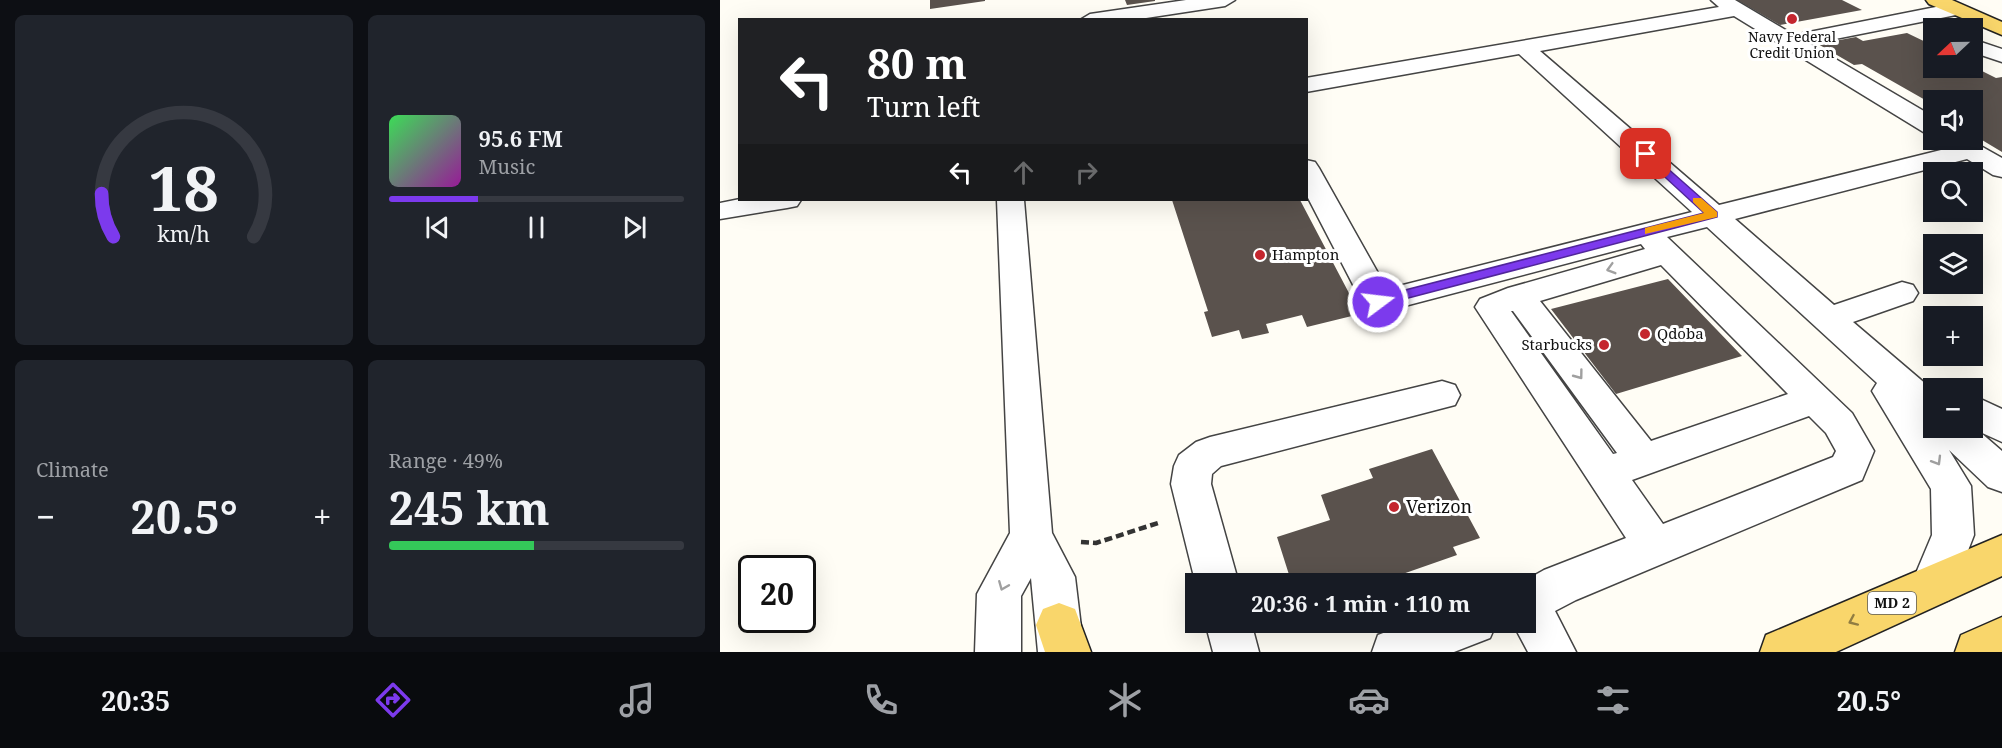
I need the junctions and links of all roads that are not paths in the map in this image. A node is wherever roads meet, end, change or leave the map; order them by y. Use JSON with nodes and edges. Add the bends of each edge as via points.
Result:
{"nodes":[{"id":1,"x":1225,"y":0,"type":"edge"},
{"id":2,"x":1936,"y":0,"type":"edge"},
{"id":3,"x":1977,"y":0,"type":"edge"},
{"id":4,"x":1729,"y":5,"type":"edge"},
{"id":5,"x":1956,"y":9,"type":"junction"},
{"id":6,"x":2002,"y":10,"type":"edge"},
{"id":7,"x":1084,"y":16,"type":"edge"},
{"id":8,"x":1909,"y":19,"type":"junction"},
{"id":9,"x":1923,"y":25,"type":"edge"},
{"id":10,"x":2002,"y":29,"type":"edge"},
{"id":11,"x":1790,"y":42,"type":"junction"},
{"id":12,"x":1526,"y":49,"type":"junction"},
{"id":13,"x":1983,"y":49,"type":"edge"},
{"id":14,"x":2002,"y":56,"type":"edge"},
{"id":15,"x":1308,"y":85,"type":"edge"},
{"id":16,"x":1923,"y":121,"type":"edge"},
{"id":17,"x":1944,"y":150,"type":"edge"},
{"id":18,"x":1970,"y":150,"type":"edge"},
{"id":19,"x":2002,"y":169,"type":"edge"},
{"id":20,"x":1308,"y":172,"type":"edge"},
{"id":21,"x":781,"y":201,"type":"edge"},
{"id":22,"x":1010,"y":201,"type":"edge"},
{"id":23,"x":720,"y":211,"type":"edge"},
{"id":24,"x":1713,"y":214,"type":"junction"},
{"id":25,"x":1656,"y":243,"type":"junction"},
{"id":26,"x":1902,"y":293,"type":"dead end"},
{"id":27,"x":1519,"y":296,"type":"junction"},
{"id":28,"x":1834,"y":323,"type":"junction"},
{"id":29,"x":1924,"y":378,"type":"edge"},
{"id":30,"x":1442,"y":395,"type":"dead end"},
{"id":31,"x":1816,"y":399,"type":"junction"},
{"id":32,"x":1923,"y":403,"type":"edge"},
{"id":33,"x":1983,"y":416,"type":"edge"},
{"id":34,"x":2002,"y":427,"type":"edge"},
{"id":35,"x":1961,"y":438,"type":"edge"},
{"id":36,"x":1643,"y":459,"type":"junction"},
{"id":37,"x":1604,"y":474,"type":"junction"},
{"id":38,"x":2002,"y":475,"type":"edge"},
{"id":39,"x":1031,"y":536,"type":"junction"},
{"id":40,"x":1654,"y":546,"type":"junction"},
{"id":41,"x":2002,"y":555,"type":"edge"},
{"id":42,"x":1214,"y":573,"type":"edge"},
{"id":43,"x":1934,"y":585,"type":"junction"},
{"id":44,"x":1536,"y":598,"type":"edge"},
{"id":45,"x":1536,"y":621,"type":"edge"},
{"id":46,"x":1231,"y":633,"type":"edge"},
{"id":47,"x":1445,"y":633,"type":"edge"},
{"id":48,"x":2002,"y":640,"type":"edge"},
{"id":49,"x":1063,"y":643,"type":"edge"},
{"id":50,"x":995,"y":651,"type":"edge"},
{"id":51,"x":1236,"y":652,"type":"edge"},
{"id":52,"x":1395,"y":652,"type":"edge"},
{"id":53,"x":1553,"y":652,"type":"edge"},
{"id":54,"x":1783,"y":652,"type":"edge"},
{"id":55,"x":1978,"y":652,"type":"edge"}],
"edges":[{"from":1,"to":7,"type":"street"},
{"from":2,"to":5,"type":"main road"},
{"from":3,"to":6,"type":"main road"},
{"from":4,"to":11,"type":"street"},
{"from":4,"to":12,"type":"street"},
{"from":5,"to":8,"type":"street"},
{"from":5,"to":10,"type":"main road"},
{"from":8,"to":9,"type":"street"},
{"from":8,"to":11,"type":"street"},
{"from":11,"to":16,"type":"street"},
{"from":12,"to":15,"type":"street"},
{"from":12,"to":24,"type":"street"},
{"from":13,"to":14,"type":"street"},
{"from":17,"to":24,"type":"street"},
{"from":18,"to":19,"type":"street"},
{"from":20,"to":25,"type":"street","via":[[1378,302]]},
{"from":21,"to":23,"type":"street"},
{"from":22,"to":39,"type":"street"},
{"from":24,"to":25,"type":"street"},
{"from":24,"to":28,"type":"street"},
{"from":25,"to":27,"type":"street","one_way":true},
{"from":25,"to":31,"type":"street"},
{"from":26,"to":28,"type":"street"},
{"from":27,"to":36,"type":"street","one_way":true},
{"from":27,"to":37,"type":"street","via":[[1491,307]]},
{"from":28,"to":29,"type":"street"},
{"from":28,"to":32,"type":"street"},
{"from":28,"to":43,"type":"street","one_way":true,"via":[[1895,398],[1951,486],[1953,535]]},
{"from":30,"to":42,"type":"street","via":[[1210,453],[1193,466],[1191,484]]},
{"from":31,"to":36,"type":"street"},
{"from":31,"to":40,"type":"street","via":[[1839,423],[1855,451],[1848,468]]},
{"from":33,"to":34,"type":"street"},
{"from":35,"to":38,"type":"street"},
{"from":36,"to":37,"type":"street"},
{"from":37,"to":40,"type":"street"},
{"from":39,"to":49,"type":"street","via":[[1053,577]]},
{"from":39,"to":50,"type":"street","one_way":true,"via":[[999,594]]},
{"from":40,"to":44,"type":"street"},
{"from":41,"to":43,"type":"main road","number":"MD 2"},
{"from":43,"to":54,"type":"main road","number":"MD 2","one_way":true},
{"from":45,"to":53,"type":"street"},
{"from":46,"to":51,"type":"street"},
{"from":47,"to":52,"type":"street"},
{"from":48,"to":55,"type":"main road"}]}
